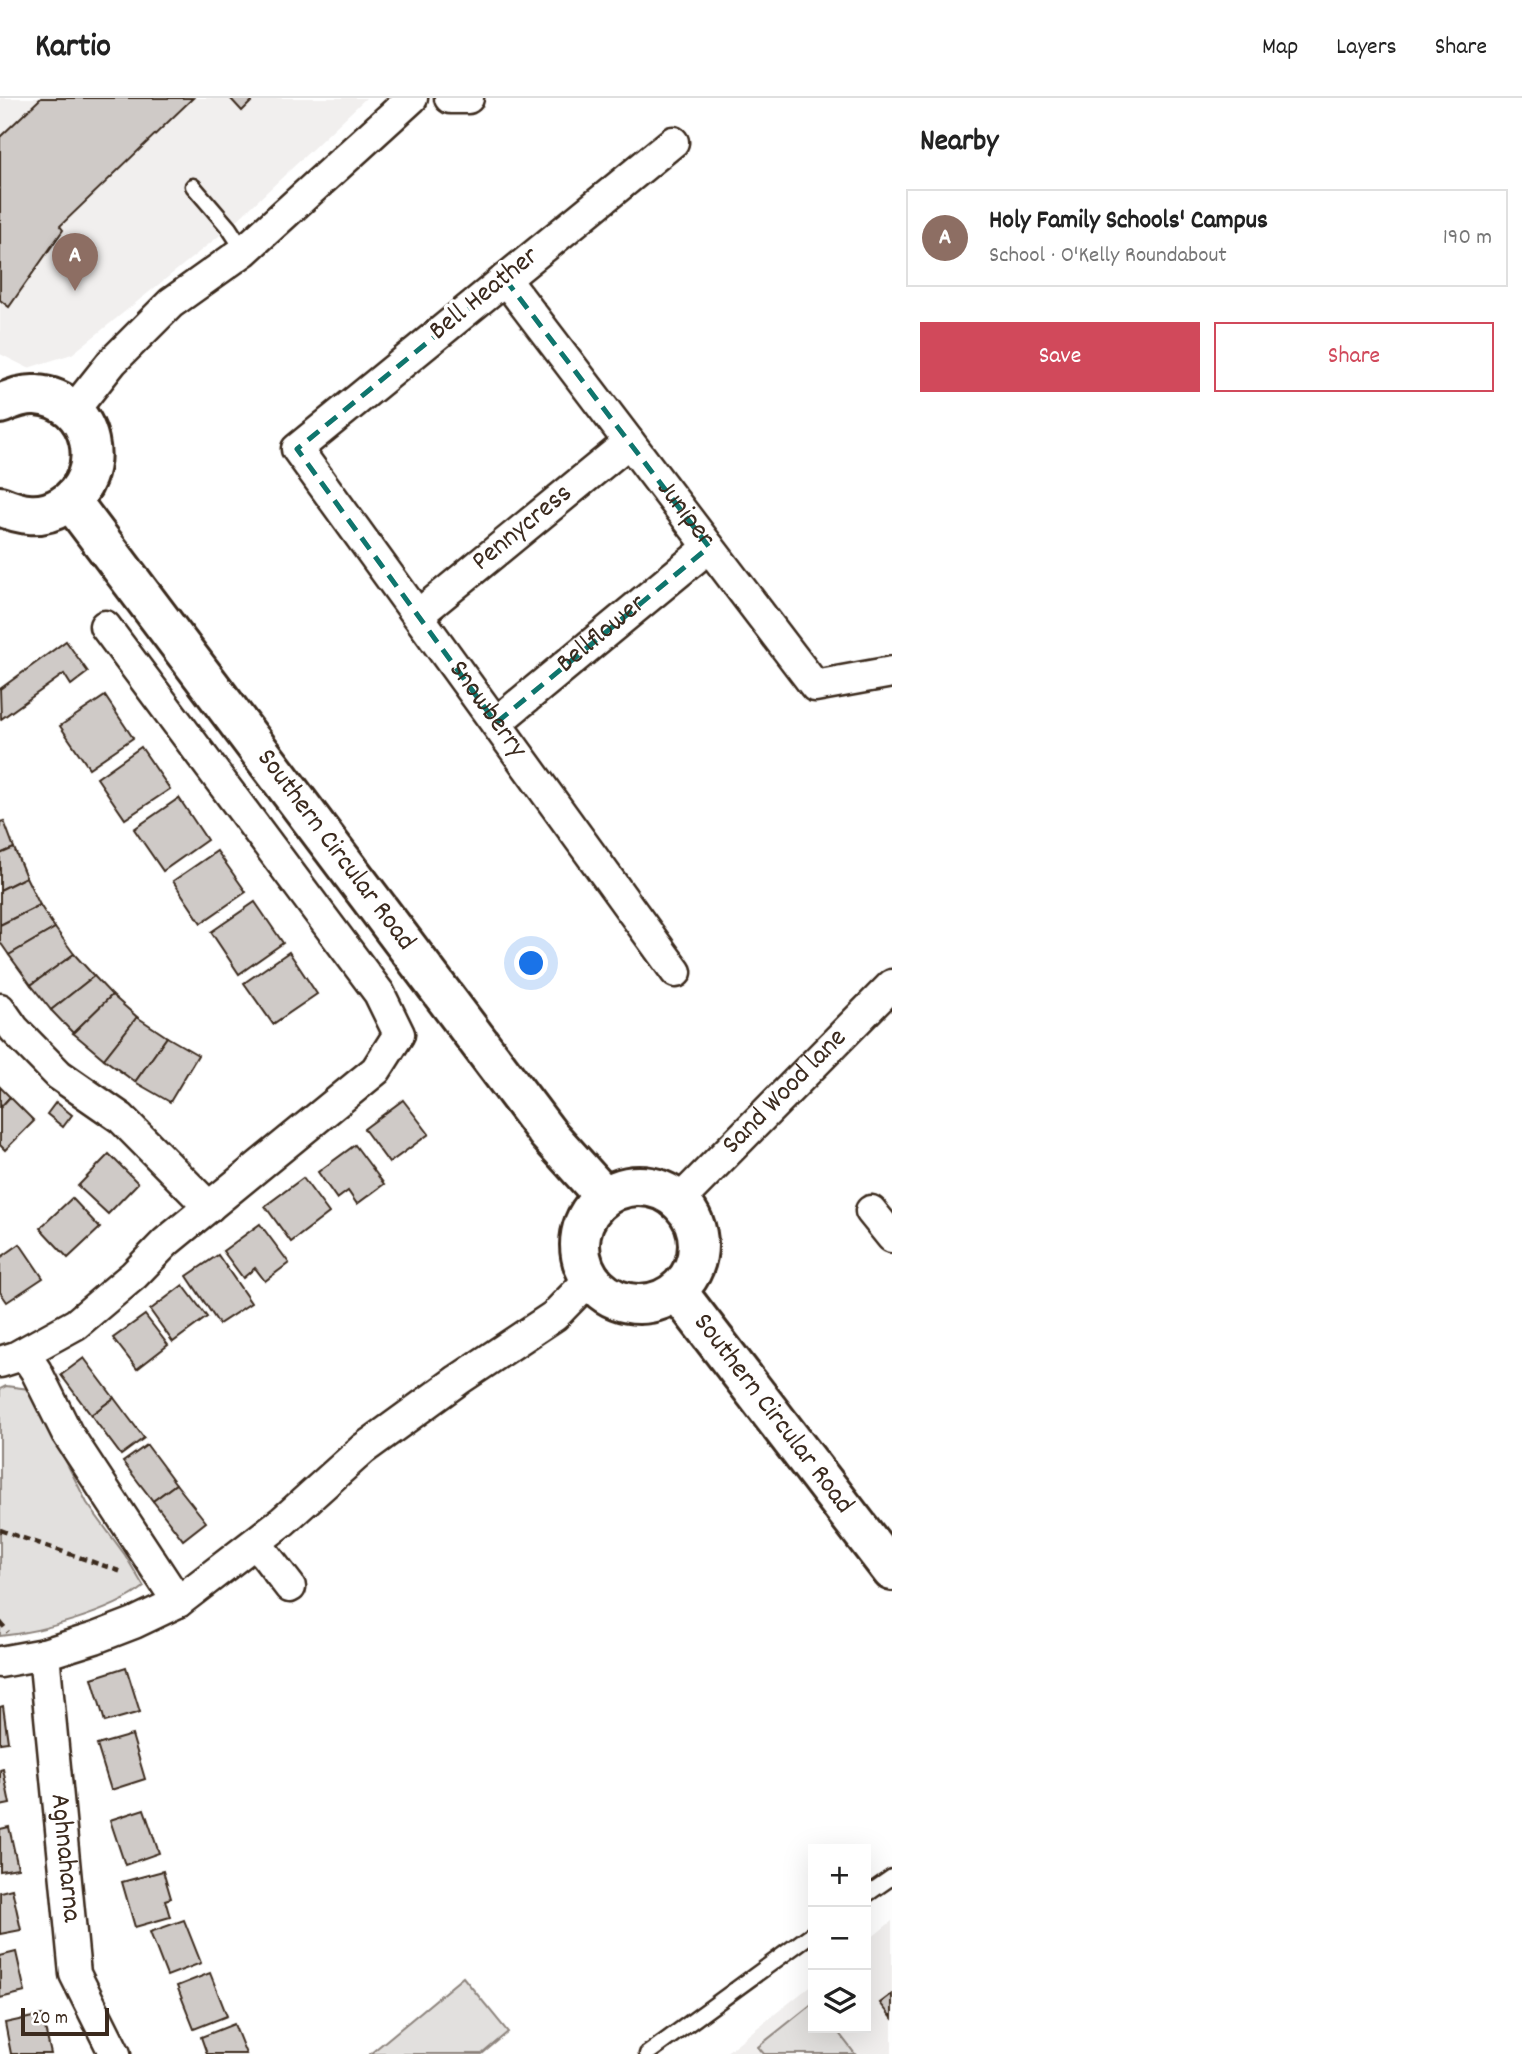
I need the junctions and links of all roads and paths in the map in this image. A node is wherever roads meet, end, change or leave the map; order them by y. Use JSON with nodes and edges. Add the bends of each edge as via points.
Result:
{"nodes":[{"id":1,"x":412,"y":98,"type":"edge"},
{"id":2,"x":450,"y":98,"type":"edge"},
{"id":3,"x":468,"y":98,"type":"edge"},
{"id":4,"x":673,"y":142,"type":"dead end"},
{"id":5,"x":193,"y":186,"type":"dead end"},
{"id":6,"x":244,"y":251,"type":"junction"},
{"id":7,"x":505,"y":279,"type":"junction"},
{"id":8,"x":6,"y":395,"type":"edge"},
{"id":9,"x":73,"y":411,"type":"junction"},
{"id":10,"x":629,"y":442,"type":"junction"},
{"id":11,"x":297,"y":449,"type":"joint"},
{"id":12,"x":71,"y":501,"type":"junction"},
{"id":13,"x":0,"y":506,"type":"edge"},
{"id":14,"x":709,"y":547,"type":"junction"},
{"id":15,"x":418,"y":615,"type":"junction"},
{"id":16,"x":105,"y":626,"type":"dead end"},
{"id":17,"x":892,"y":672,"type":"edge"},
{"id":18,"x":496,"y":723,"type":"junction"},
{"id":19,"x":676,"y":972,"type":"dead end"},
{"id":20,"x":892,"y":985,"type":"edge"},
{"id":21,"x":0,"y":1009,"type":"edge"},
{"id":22,"x":604,"y":1196,"type":"junction"},
{"id":23,"x":680,"y":1201,"type":"junction"},
{"id":24,"x":209,"y":1207,"type":"junction"},
{"id":25,"x":871,"y":1211,"type":"dead end"},
{"id":26,"x":892,"y":1237,"type":"edge"},
{"id":27,"x":590,"y":1279,"type":"junction"},
{"id":28,"x":677,"y":1291,"type":"junction"},
{"id":29,"x":13,"y":1357,"type":"edge"},
{"id":30,"x":0,"y":1530,"type":"edge"},
{"id":31,"x":256,"y":1542,"type":"junction"},
{"id":32,"x":892,"y":1571,"type":"edge"},
{"id":33,"x":132,"y":1574,"type":"dead end"},
{"id":34,"x":289,"y":1587,"type":"dead end"},
{"id":35,"x":178,"y":1602,"type":"junction"},
{"id":36,"x":0,"y":1622,"type":"edge"},
{"id":37,"x":6,"y":1650,"type":"edge"},
{"id":38,"x":44,"y":1654,"type":"junction"},
{"id":39,"x":892,"y":1877,"type":"edge"},
{"id":40,"x":871,"y":1892,"type":"edge"},
{"id":41,"x":808,"y":1937,"type":"edge"},
{"id":42,"x":115,"y":2054,"type":"edge"},
{"id":43,"x":647,"y":2054,"type":"edge"}],
"edges":[{"from":1,"to":6,"type":"street"},
{"from":2,"to":3,"type":"street"},
{"from":4,"to":7,"type":"street","name":"Bell Heather"},
{"from":5,"to":6,"type":"lane"},
{"from":6,"to":9,"type":"street","via":[[172,303],[113,362]]},
{"from":7,"to":10,"type":"street","name":"Juniper"},
{"from":7,"to":11,"type":"street","name":"Bell Heather"},
{"from":8,"to":9,"type":"main road","via":[[36,395]]},
{"from":9,"to":12,"type":"main road","via":[[91,446],[84,485]]},
{"from":10,"to":14,"type":"street","name":"Juniper"},
{"from":10,"to":15,"type":"street","name":"Pennycress"},
{"from":11,"to":15,"type":"street","name":"Snowberry"},
{"from":12,"to":13,"type":"main road","via":[[36,515]]},
{"from":12,"to":22,"type":"main road","name":"Southern Circular Road","via":[[548,1134]]},
{"from":14,"to":17,"type":"street","name":"Juniper","via":[[815,686]]},
{"from":14,"to":18,"type":"street","name":"Bellflower"},
{"from":15,"to":18,"type":"street","name":"Snowberry"},
{"from":16,"to":24,"type":"street","via":[[379,993],[399,1034],[376,1070]]},
{"from":18,"to":19,"type":"street","name":"Snowberry"},
{"from":20,"to":23,"type":"street","name":"Sand Wood lane"},
{"from":21,"to":24,"type":"street","via":[[59,1075],[121,1118]]},
{"from":22,"to":23,"type":"main road","via":[[622,1187],[643,1185],[662,1189]]},
{"from":22,"to":27,"type":"main road","via":[[582,1226],[579,1244]]},
{"from":23,"to":28,"type":"main road","via":[[700,1237],[690,1276]]},
{"from":24,"to":29,"type":"street","via":[[76,1324]]},
{"from":25,"to":26,"type":"street"},
{"from":27,"to":28,"type":"main road","via":[[616,1300],[631,1304],[663,1300]]},
{"from":27,"to":31,"type":"street","via":[[554,1316],[363,1448]]},
{"from":28,"to":32,"type":"main road","name":"Southern Circular Road"},
{"from":29,"to":35,"type":"street","via":[[36,1371],[67,1433]]},
{"from":30,"to":33,"type":"path"},
{"from":31,"to":34,"type":"street"},
{"from":31,"to":35,"type":"street"},
{"from":35,"to":38,"type":"street","via":[[134,1623]]},
{"from":36,"to":37,"type":"path"},
{"from":37,"to":38,"type":"street"},
{"from":38,"to":42,"type":"street","name":"Aghnaharna","via":[[75,1974]]},
{"from":39,"to":40,"type":"lane"},
{"from":41,"to":43,"type":"lane"}]}
